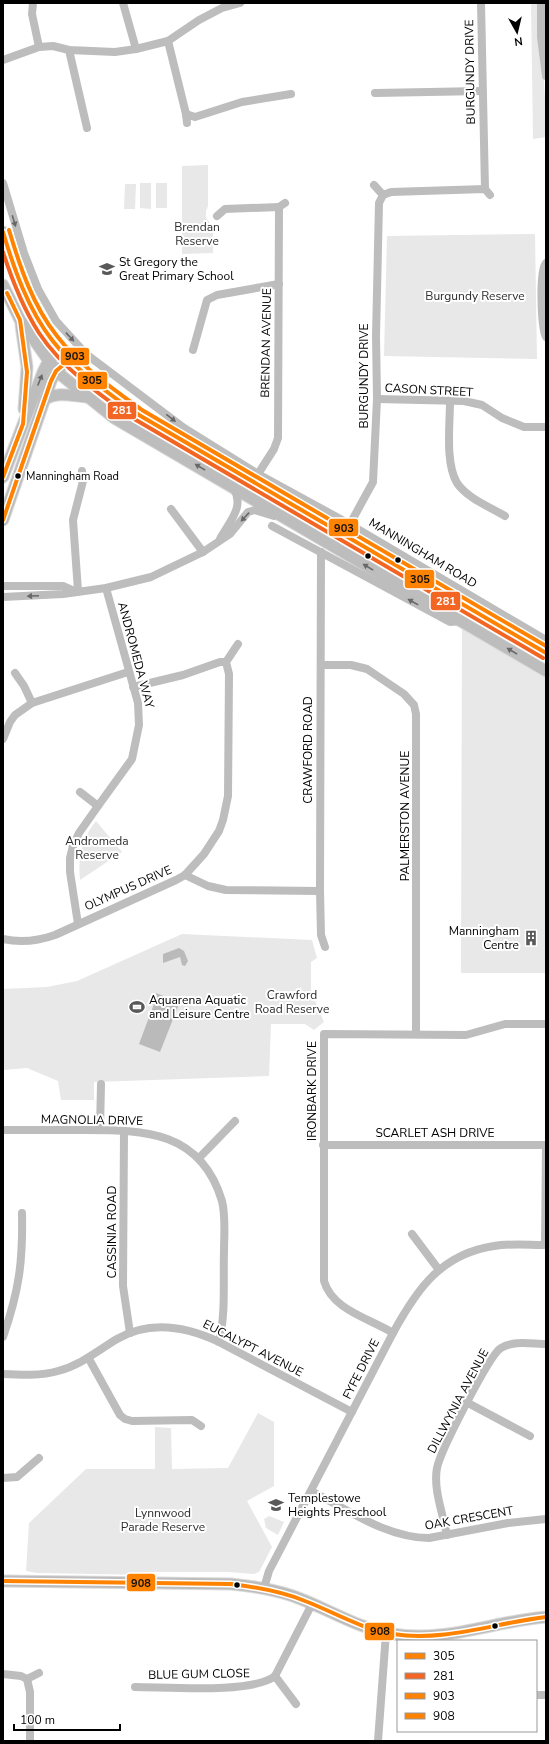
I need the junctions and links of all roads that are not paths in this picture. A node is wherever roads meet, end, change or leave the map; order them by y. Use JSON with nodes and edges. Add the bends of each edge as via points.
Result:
{"nodes":[{"id":1,"x":33,"y":3,"type":"edge"},
{"id":2,"x":123,"y":3,"type":"edge"},
{"id":3,"x":240,"y":3,"type":"edge"},
{"id":4,"x":481,"y":3,"type":"edge"},
{"id":5,"x":541,"y":3,"type":"edge"},
{"id":6,"x":168,"y":41,"type":"junction"},
{"id":7,"x":39,"y":48,"type":"junction"},
{"id":8,"x":136,"y":49,"type":"junction"},
{"id":9,"x":69,"y":50,"type":"junction"},
{"id":10,"x":3,"y":60,"type":"edge"},
{"id":11,"x":546,"y":76,"type":"edge"},
{"id":12,"x":482,"y":91,"type":"junction"},
{"id":13,"x":375,"y":93,"type":"dead end"},
{"id":14,"x":291,"y":94,"type":"dead end"},
{"id":15,"x":186,"y":114,"type":"junction"},
{"id":16,"x":187,"y":123,"type":"dead end"},
{"id":17,"x":87,"y":128,"type":"dead end"},
{"id":18,"x":3,"y":184,"type":"edge"},
{"id":19,"x":374,"y":185,"type":"dead end"},
{"id":20,"x":383,"y":195,"type":"junction"},
{"id":21,"x":217,"y":216,"type":"dead end"},
{"id":22,"x":3,"y":232,"type":"edge"},
{"id":23,"x":546,"y":263,"type":"edge"},
{"id":24,"x":279,"y":284,"type":"junction"},
{"id":25,"x":3,"y":285,"type":"edge"},
{"id":26,"x":20,"y":320,"type":"junction"},
{"id":27,"x":546,"y":337,"type":"edge"},
{"id":28,"x":61,"y":350,"type":"junction"},
{"id":29,"x":193,"y":350,"type":"dead end"},
{"id":30,"x":70,"y":359,"type":"junction"},
{"id":31,"x":48,"y":362,"type":"junction"},
{"id":32,"x":56,"y":371,"type":"junction"},
{"id":33,"x":88,"y":398,"type":"junction"},
{"id":34,"x":377,"y":399,"type":"junction"},
{"id":35,"x":44,"y":400,"type":"junction"},
{"id":36,"x":450,"y":401,"type":"junction"},
{"id":37,"x":23,"y":424,"type":"junction"},
{"id":38,"x":546,"y":427,"type":"edge"},
{"id":39,"x":184,"y":428,"type":"junction"},
{"id":40,"x":168,"y":432,"type":"junction"},
{"id":41,"x":186,"y":443,"type":"junction"},
{"id":42,"x":82,"y":471,"type":"dead end"},
{"id":43,"x":4,"y":472,"type":"edge"},
{"id":44,"x":258,"y":474,"type":"junction"},
{"id":45,"x":233,"y":487,"type":"junction"},
{"id":46,"x":264,"y":488,"type":"junction"},
{"id":47,"x":256,"y":501,"type":"junction"},
{"id":48,"x":171,"y":509,"type":"dead end"},
{"id":49,"x":506,"y":516,"type":"dead end"},
{"id":50,"x":3,"y":520,"type":"edge"},
{"id":51,"x":293,"y":522,"type":"junction"},
{"id":52,"x":350,"y":525,"type":"junction"},
{"id":53,"x":272,"y":526,"type":"dead end"},
{"id":54,"x":308,"y":531,"type":"junction"},
{"id":55,"x":344,"y":535,"type":"junction"},
{"id":56,"x":220,"y":540,"type":"junction"},
{"id":57,"x":332,"y":545,"type":"junction"},
{"id":58,"x":310,"y":546,"type":"junction"},
{"id":59,"x":203,"y":552,"type":"junction"},
{"id":60,"x":321,"y":552,"type":"junction"},
{"id":61,"x":3,"y":586,"type":"edge"},
{"id":62,"x":106,"y":588,"type":"junction"},
{"id":63,"x":76,"y":591,"type":"junction"},
{"id":64,"x":3,"y":597,"type":"edge"},
{"id":65,"x":461,"y":621,"type":"junction"},
{"id":66,"x":546,"y":640,"type":"edge"},
{"id":67,"x":238,"y":644,"type":"dead end"},
{"id":68,"x":546,"y":653,"type":"edge"},
{"id":69,"x":226,"y":662,"type":"junction"},
{"id":70,"x":321,"y":665,"type":"junction"},
{"id":71,"x":546,"y":671,"type":"edge"},
{"id":72,"x":128,"y":672,"type":"junction"},
{"id":73,"x":15,"y":673,"type":"dead end"},
{"id":74,"x":133,"y":687,"type":"junction"},
{"id":75,"x":32,"y":703,"type":"junction"},
{"id":76,"x":3,"y":739,"type":"edge"},
{"id":77,"x":80,"y":792,"type":"dead end"},
{"id":78,"x":98,"y":806,"type":"junction"},
{"id":79,"x":186,"y":875,"type":"junction"},
{"id":80,"x":320,"y":891,"type":"junction"},
{"id":81,"x":78,"y":924,"type":"junction"},
{"id":82,"x":3,"y":939,"type":"edge"},
{"id":83,"x":325,"y":947,"type":"dead end"},
{"id":84,"x":546,"y":1024,"type":"edge"},
{"id":85,"x":416,"y":1034,"type":"junction"},
{"id":86,"x":101,"y":1084,"type":"dead end"},
{"id":87,"x":235,"y":1121,"type":"dead end"},
{"id":88,"x":3,"y":1130,"type":"edge"},
{"id":89,"x":100,"y":1130,"type":"junction"},
{"id":90,"x":124,"y":1131,"type":"junction"},
{"id":91,"x":324,"y":1145,"type":"junction"},
{"id":92,"x":546,"y":1145,"type":"edge"},
{"id":93,"x":199,"y":1158,"type":"junction"},
{"id":94,"x":22,"y":1213,"type":"dead end"},
{"id":95,"x":412,"y":1234,"type":"dead end"},
{"id":96,"x":546,"y":1245,"type":"edge"},
{"id":97,"x":439,"y":1270,"type":"junction"},
{"id":98,"x":393,"y":1332,"type":"junction"},
{"id":99,"x":130,"y":1333,"type":"junction"},
{"id":100,"x":3,"y":1338,"type":"edge"},
{"id":101,"x":219,"y":1342,"type":"junction"},
{"id":102,"x":546,"y":1344,"type":"edge"},
{"id":103,"x":89,"y":1359,"type":"junction"},
{"id":104,"x":3,"y":1374,"type":"edge"},
{"id":105,"x":468,"y":1403,"type":"junction"},
{"id":106,"x":352,"y":1412,"type":"junction"},
{"id":107,"x":201,"y":1426,"type":"dead end"},
{"id":108,"x":530,"y":1436,"type":"dead end"},
{"id":109,"x":39,"y":1458,"type":"dead end"},
{"id":110,"x":3,"y":1478,"type":"edge"},
{"id":111,"x":311,"y":1491,"type":"junction"},
{"id":112,"x":546,"y":1519,"type":"edge"},
{"id":113,"x":447,"y":1535,"type":"junction"},
{"id":114,"x":3,"y":1581,"type":"edge"},
{"id":115,"x":264,"y":1588,"type":"junction"},
{"id":116,"x":312,"y":1604,"type":"junction"},
{"id":117,"x":546,"y":1618,"type":"edge"},
{"id":118,"x":386,"y":1633,"type":"junction"},
{"id":119,"x":454,"y":1637,"type":"edge"},
{"id":120,"x":39,"y":1673,"type":"dead end"},
{"id":121,"x":3,"y":1674,"type":"edge"},
{"id":122,"x":275,"y":1676,"type":"junction"},
{"id":123,"x":27,"y":1679,"type":"junction"},
{"id":124,"x":136,"y":1687,"type":"dead end"},
{"id":125,"x":296,"y":1704,"type":"dead end"},
{"id":126,"x":30,"y":1741,"type":"edge"},
{"id":127,"x":378,"y":1741,"type":"edge"}],
"edges":[{"from":1,"to":7,"type":"street","via":[[32,14]]},
{"from":2,"to":8,"type":"street"},
{"from":3,"to":6,"type":"street","via":[[222,8],[199,20]]},
{"from":4,"to":12,"type":"street","name":"BURGUNDY DRIVE"},
{"from":5,"to":11,"type":"street","via":[[541,37]]},
{"from":6,"to":8,"type":"street"},
{"from":6,"to":15,"type":"street"},
{"from":7,"to":9,"type":"street","via":[[54,46]]},
{"from":7,"to":10,"type":"street"},
{"from":8,"to":9,"type":"street","via":[[115,52]]},
{"from":9,"to":17,"type":"street"},
{"from":12,"to":13,"type":"street"},
{"from":12,"to":20,"type":"street","name":"BURGUNDY DRIVE","via":[[487,192],[391,192]]},
{"from":14,"to":15,"type":"street","via":[[242,102],[195,117]]},
{"from":15,"to":16,"type":"street"},
{"from":18,"to":39,"type":"street","name":"MANNINGHAM ROAD","one_way":true,"via":[[38,289],[65,332],[86,354]]},
{"from":19,"to":20,"type":"street"},
{"from":20,"to":34,"type":"street","name":"BURGUNDY DRIVE","via":[[379,203]]},
{"from":21,"to":24,"type":"street","name":"BRENDAN AVENUE","via":[[225,209],[282,205]]},
{"from":22,"to":28,"type":"main road","name":"MANNINGHAM ROAD","via":[[21,284],[52,340]]},
{"from":23,"to":27,"type":"street","via":[[542,274]]},
{"from":24,"to":29,"type":"street","via":[[217,295],[207,300]]},
{"from":24,"to":44,"type":"street","name":"BRENDAN AVENUE","via":[[278,438]]},
{"from":25,"to":26,"type":"main road"},
{"from":26,"to":31,"type":"main road"},
{"from":26,"to":37,"type":"main road","via":[[27,372]]},
{"from":28,"to":30,"type":"main road","name":"MANNINGHAM ROAD"},
{"from":28,"to":31,"type":"main road"},
{"from":30,"to":32,"type":"main road"},
{"from":30,"to":40,"type":"main road","name":"MANNINGHAM ROAD","via":[[123,404]]},
{"from":31,"to":32,"type":"main road"},
{"from":37,"to":31,"type":"main road","one_way":true},
{"from":32,"to":33,"type":"main road"},
{"from":32,"to":35,"type":"main road"},
{"from":33,"to":35,"type":"main road","via":[[59,394]]},
{"from":45,"to":33,"type":"main road","one_way":true,"via":[[114,418]]},
{"from":34,"to":36,"type":"street","name":"CASON STREET"},
{"from":34,"to":52,"type":"street","name":"BURGUNDY DRIVE","via":[[373,482]]},
{"from":35,"to":50,"type":"main road"},
{"from":36,"to":38,"type":"street","name":"CASON STREET","via":[[482,405],[502,418],[524,427]]},
{"from":36,"to":49,"type":"street","via":[[450,454],[452,469],[458,483],[470,495]]},
{"from":37,"to":43,"type":"main road"},
{"from":39,"to":40,"type":"street"},
{"from":39,"to":41,"type":"street"},
{"from":39,"to":44,"type":"street","name":"MANNINGHAM ROAD"},
{"from":40,"to":41,"type":"main road","name":"MANNINGHAM ROAD"},
{"from":41,"to":46,"type":"main road","name":"MANNINGHAM ROAD"},
{"from":42,"to":63,"type":"street","via":[[83,481],[73,520]]},
{"from":44,"to":52,"type":"street","name":"MANNINGHAM ROAD"},
{"from":45,"to":47,"type":"main road"},
{"from":45,"to":56,"type":"street","via":[[239,502],[232,522]]},
{"from":46,"to":47,"type":"main road"},
{"from":46,"to":55,"type":"main road","name":"MANNINGHAM ROAD"},
{"from":47,"to":51,"type":"main road"},
{"from":48,"to":59,"type":"street"},
{"from":51,"to":54,"type":"main road"},
{"from":51,"to":56,"type":"street","one_way":true,"via":[[255,510],[248,512],[237,527]]},
{"from":52,"to":55,"type":"street","name":"BURGUNDY DRIVE"},
{"from":52,"to":66,"type":"street","name":"MANNINGHAM ROAD"},
{"from":53,"to":58,"type":"street"},
{"from":54,"to":57,"type":"main road"},
{"from":54,"to":58,"type":"street"},
{"from":55,"to":57,"type":"street","name":"BURGUNDY DRIVE"},
{"from":55,"to":68,"type":"main road","name":"MANNINGHAM ROAD"},
{"from":56,"to":59,"type":"street"},
{"from":65,"to":57,"type":"main road","one_way":true},
{"from":58,"to":60,"type":"street"},
{"from":59,"to":62,"type":"street","via":[[151,577]]},
{"from":65,"to":60,"type":"street","one_way":true,"via":[[450,622]]},
{"from":60,"to":70,"type":"street","name":"CRAWFORD ROAD"},
{"from":61,"to":63,"type":"street","via":[[62,586]]},
{"from":62,"to":63,"type":"street"},
{"from":62,"to":72,"type":"street","name":"ANDROMEDA WAY"},
{"from":63,"to":64,"type":"street","one_way":true},
{"from":71,"to":65,"type":"main road","one_way":true},
{"from":67,"to":69,"type":"street"},
{"from":69,"to":74,"type":"street"},
{"from":69,"to":79,"type":"street","name":"OLYMPUS DRIVE","via":[[229,674],[229,784],[226,808],[219,831],[212,843]]},
{"from":70,"to":80,"type":"street","name":"CRAWFORD ROAD"},
{"from":70,"to":85,"type":"street","name":"PALMERSTON AVENUE","via":[[367,668],[404,694],[414,705]]},
{"from":72,"to":74,"type":"street","name":"ANDROMEDA WAY"},
{"from":72,"to":75,"type":"street"},
{"from":73,"to":75,"type":"street"},
{"from":74,"to":78,"type":"street","name":"ANDROMEDA WAY","via":[[140,715],[135,750],[128,767]]},
{"from":75,"to":76,"type":"street","via":[[15,715]]},
{"from":77,"to":78,"type":"street"},
{"from":78,"to":81,"type":"street","name":"ANDROMEDA WAY","via":[[79,833],[70,858]]},
{"from":79,"to":80,"type":"street","via":[[208,886],[226,890]]},
{"from":79,"to":81,"type":"street","name":"OLYMPUS DRIVE"},
{"from":80,"to":83,"type":"street","name":"CRAWFORD ROAD","via":[[321,935]]},
{"from":81,"to":82,"type":"street","name":"OLYMPUS DRIVE","via":[[39,940],[23,942]]},
{"from":84,"to":85,"type":"street","name":"IRONBARK DRIVE","via":[[505,1024],[466,1035]]},
{"from":85,"to":91,"type":"street","name":"IRONBARK DRIVE","via":[[324,1034]]},
{"from":86,"to":89,"type":"street"},
{"from":87,"to":93,"type":"street"},
{"from":88,"to":89,"type":"street","name":"MAGNOLIA DRIVE"},
{"from":89,"to":90,"type":"street","name":"MAGNOLIA DRIVE"},
{"from":90,"to":93,"type":"street","name":"MAGNOLIA DRIVE","via":[[149,1133],[169,1139]]},
{"from":90,"to":99,"type":"street","name":"CASSINIA ROAD","via":[[123,1286]]},
{"from":91,"to":92,"type":"street","name":"SCARLET ASH DRIVE"},
{"from":91,"to":98,"type":"street","name":"IRONBARK DRIVE","via":[[326,1286],[332,1297],[344,1306]]},
{"from":92,"to":96,"type":"street"},
{"from":93,"to":101,"type":"street","name":"MAGNOLIA DRIVE","via":[[215,1183],[223,1210],[223,1323]]},
{"from":94,"to":100,"type":"street","via":[[20,1280]]},
{"from":95,"to":97,"type":"street"},
{"from":96,"to":97,"type":"street","name":"FYFE DRIVE","via":[[502,1245],[486,1248],[460,1257]]},
{"from":97,"to":98,"type":"street","name":"FYFE DRIVE","via":[[413,1297]]},
{"from":98,"to":106,"type":"street","name":"FYFE DRIVE"},
{"from":99,"to":101,"type":"street","name":"EUCALYPT AVENUE","via":[[149,1328],[176,1328],[198,1333]]},
{"from":99,"to":103,"type":"street","name":"EUCALYPT AVENUE","via":[[118,1338]]},
{"from":101,"to":106,"type":"street","name":"EUCALYPT AVENUE"},
{"from":102,"to":105,"type":"street","name":"DILLWYNIA AVENUE","via":[[510,1344],[497,1350]]},
{"from":103,"to":104,"type":"street","name":"EUCALYPT AVENUE","via":[[58,1371],[42,1374]]},
{"from":103,"to":107,"type":"street","via":[[120,1415],[125,1419],[192,1420]]},
{"from":105,"to":108,"type":"street"},
{"from":105,"to":113,"type":"street","name":"DILLWYNIA AVENUE","via":[[437,1469],[438,1489]]},
{"from":106,"to":111,"type":"street","name":"FYFE DRIVE"},
{"from":109,"to":110,"type":"street","via":[[17,1477]]},
{"from":111,"to":113,"type":"street","name":"OAK CRESCENT","via":[[392,1532],[418,1538]]},
{"from":111,"to":115,"type":"street","name":"FYFE DRIVE","via":[[268,1574]]},
{"from":112,"to":113,"type":"street","name":"OAK CRESCENT"},
{"from":114,"to":115,"type":"main road","via":[[231,1584]]},
{"from":115,"to":116,"type":"main road","via":[[295,1596]]},
{"from":116,"to":118,"type":"main road","via":[[352,1623]]},
{"from":116,"to":122,"type":"street"},
{"from":117,"to":119,"type":"main road"},
{"from":118,"to":119,"type":"main road"},
{"from":118,"to":127,"type":"street"},
{"from":120,"to":123,"type":"street"},
{"from":121,"to":123,"type":"street"},
{"from":122,"to":124,"type":"street","name":"BLUE GUM CLOSE","via":[[251,1686]]},
{"from":122,"to":125,"type":"street"},
{"from":123,"to":126,"type":"street","via":[[30,1692]]}]}
